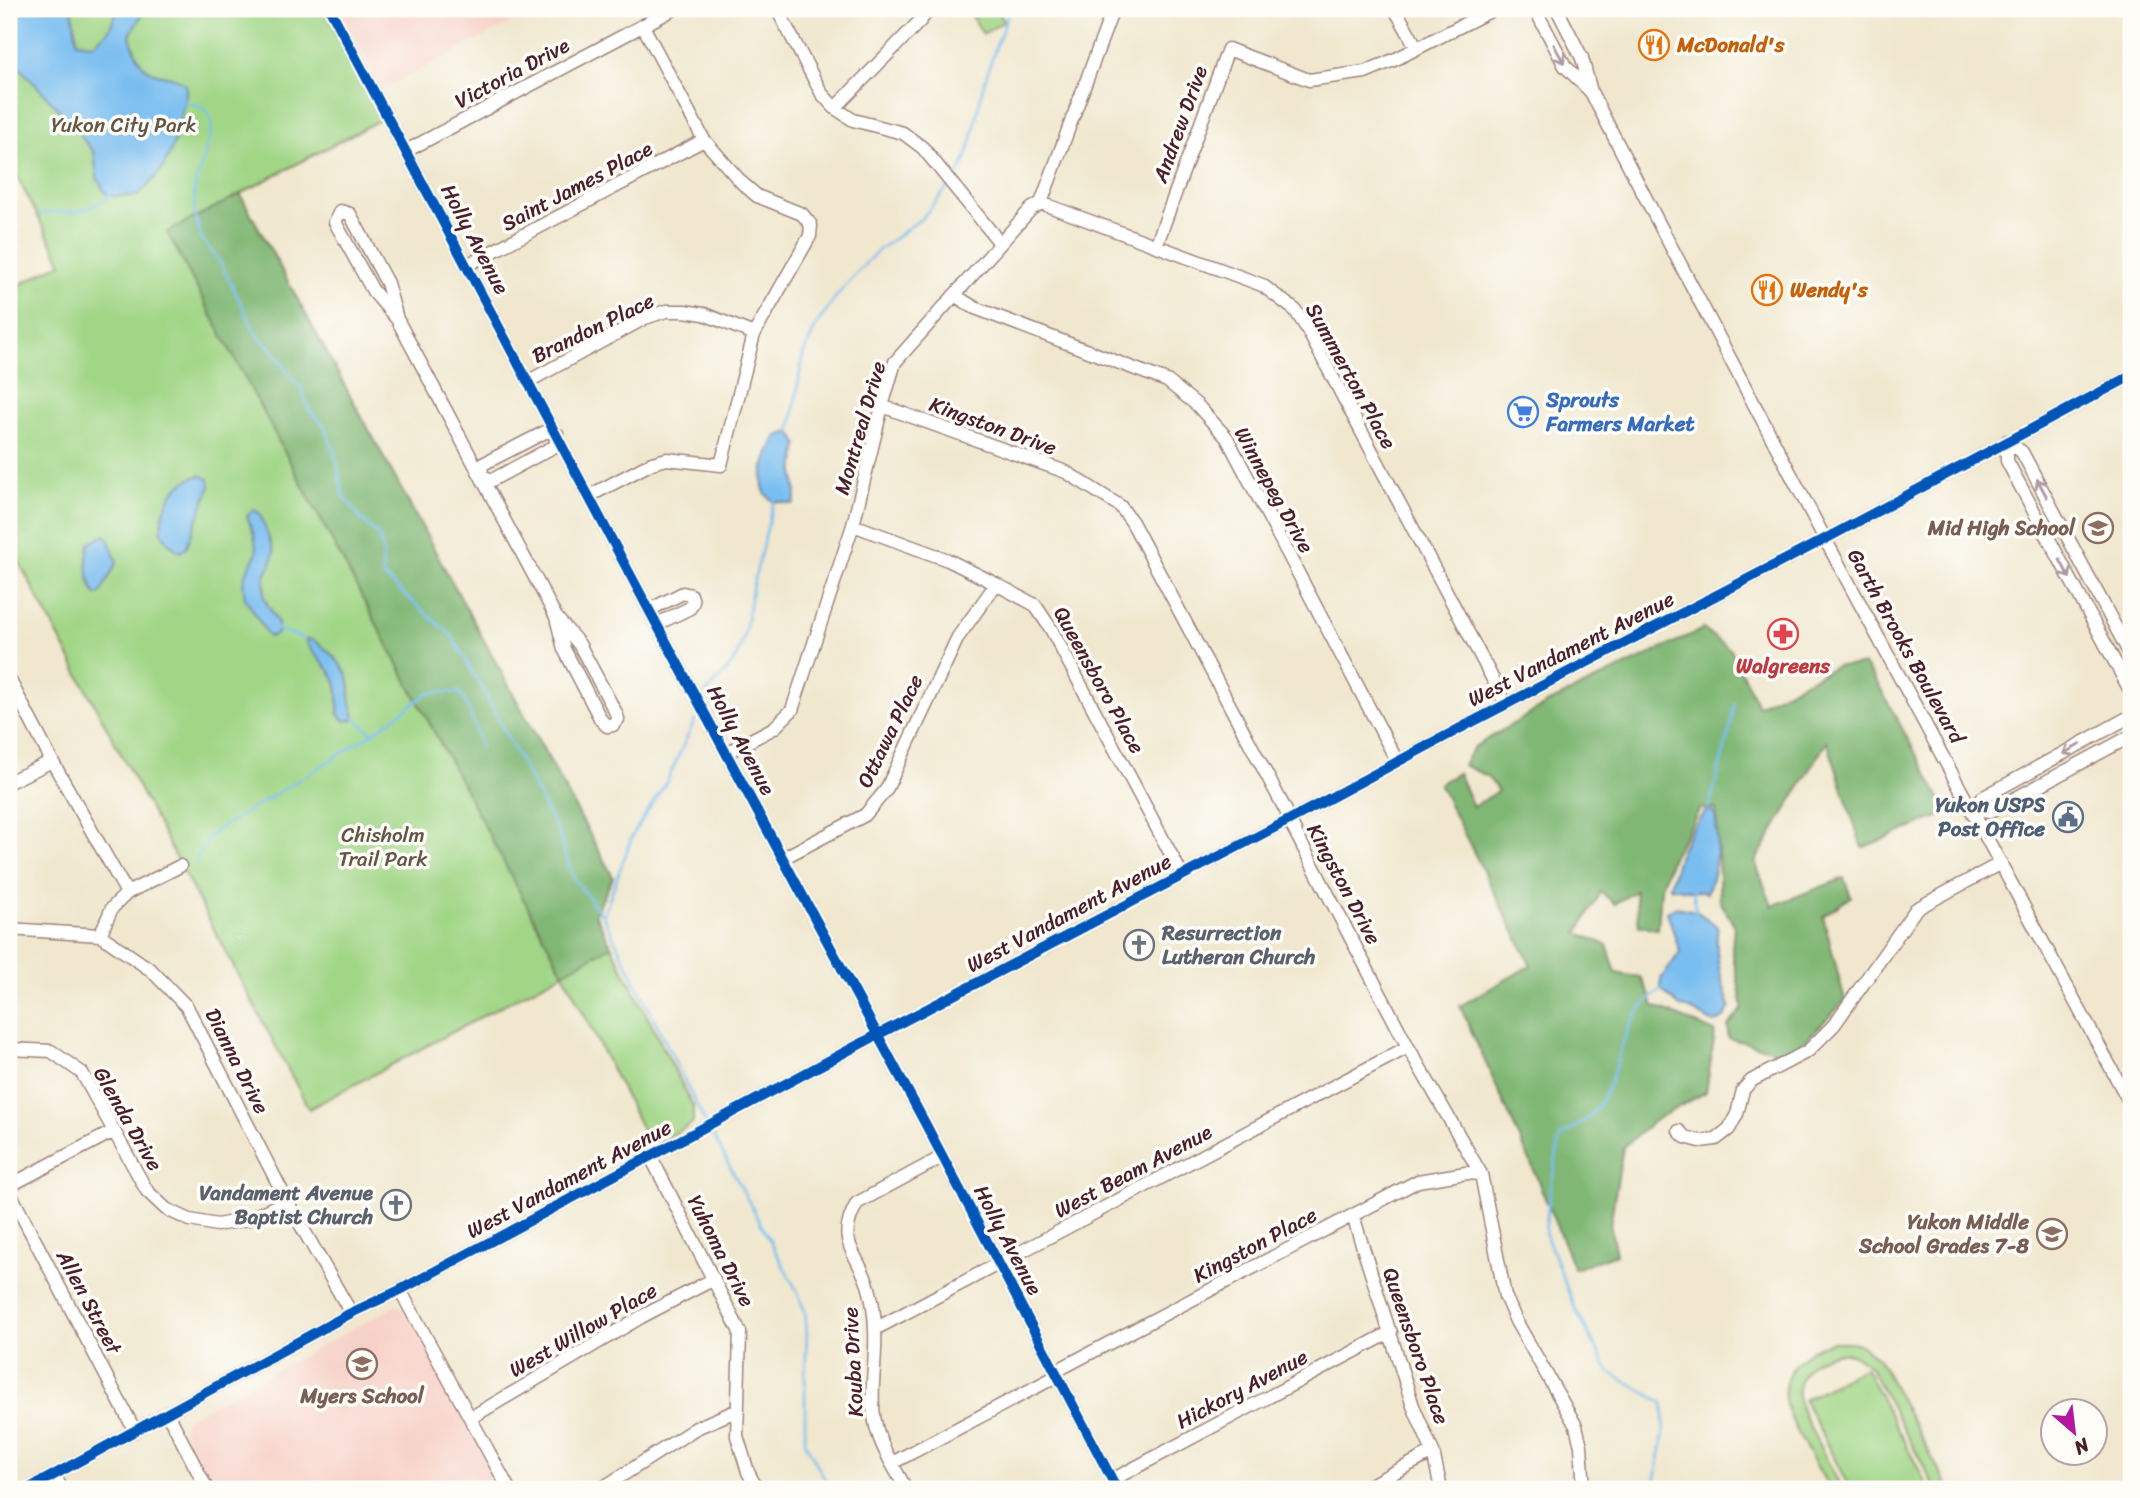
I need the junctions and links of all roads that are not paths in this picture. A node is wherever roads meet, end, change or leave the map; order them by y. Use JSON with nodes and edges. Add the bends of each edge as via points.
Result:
{"nodes":[{"id":1,"x":330,"y":9,"type":"edge"},
{"id":2,"x":674,"y":9,"type":"edge"},
{"id":3,"x":777,"y":9,"type":"edge"},
{"id":4,"x":929,"y":9,"type":"edge"},
{"id":5,"x":1113,"y":9,"type":"edge"},
{"id":6,"x":1395,"y":9,"type":"edge"},
{"id":7,"x":1494,"y":9,"type":"edge"},
{"id":8,"x":1535,"y":9,"type":"edge"},
{"id":9,"x":1557,"y":9,"type":"edge"},
{"id":10,"x":643,"y":26,"type":"junction"},
{"id":11,"x":1417,"y":48,"type":"junction"},
{"id":12,"x":1591,"y":92,"type":"junction"},
{"id":13,"x":835,"y":108,"type":"junction"},
{"id":14,"x":704,"y":140,"type":"junction"},
{"id":15,"x":406,"y":151,"type":"junction"},
{"id":16,"x":1041,"y":203,"type":"junction"},
{"id":17,"x":1000,"y":243,"type":"junction"},
{"id":18,"x":1156,"y":246,"type":"junction"},
{"id":19,"x":467,"y":265,"type":"junction"},
{"id":20,"x":954,"y":295,"type":"junction"},
{"id":21,"x":397,"y":318,"type":"junction"},
{"id":22,"x":754,"y":334,"type":"junction"},
{"id":23,"x":2131,"y":376,"type":"edge"},
{"id":24,"x":529,"y":381,"type":"junction"},
{"id":25,"x":882,"y":406,"type":"junction"},
{"id":26,"x":557,"y":434,"type":"junction"},
{"id":27,"x":2007,"y":442,"type":"junction"},
{"id":28,"x":480,"y":475,"type":"junction"},
{"id":29,"x":589,"y":496,"type":"junction"},
{"id":30,"x":2055,"y":513,"type":"junction"},
{"id":31,"x":2040,"y":521,"type":"junction"},
{"id":32,"x":853,"y":526,"type":"junction"},
{"id":33,"x":1825,"y":539,"type":"junction"},
{"id":34,"x":996,"y":584,"type":"junction"},
{"id":35,"x":2094,"y":586,"type":"junction"},
{"id":36,"x":2079,"y":594,"type":"junction"},
{"id":37,"x":649,"y":610,"type":"junction"},
{"id":38,"x":556,"y":617,"type":"junction"},
{"id":39,"x":657,"y":624,"type":"junction"},
{"id":40,"x":2131,"y":656,"type":"edge"},
{"id":41,"x":9,"y":679,"type":"edge"},
{"id":42,"x":2131,"y":692,"type":"edge"},
{"id":43,"x":1506,"y":704,"type":"junction"},
{"id":44,"x":2131,"y":716,"type":"edge"},
{"id":45,"x":2097,"y":736,"type":"junction"},
{"id":46,"x":2131,"y":736,"type":"edge"},
{"id":47,"x":2105,"y":750,"type":"junction"},
{"id":48,"x":726,"y":753,"type":"junction"},
{"id":49,"x":52,"y":761,"type":"junction"},
{"id":50,"x":1397,"y":761,"type":"junction"},
{"id":51,"x":2013,"y":781,"type":"junction"},
{"id":52,"x":9,"y":782,"type":"edge"},
{"id":53,"x":2021,"y":796,"type":"junction"},
{"id":54,"x":1973,"y":810,"type":"junction"},
{"id":55,"x":1289,"y":820,"type":"junction"},
{"id":56,"x":783,"y":858,"type":"junction"},
{"id":57,"x":2001,"y":863,"type":"junction"},
{"id":58,"x":180,"y":866,"type":"dead end"},
{"id":59,"x":1182,"y":875,"type":"junction"},
{"id":60,"x":127,"y":893,"type":"junction"},
{"id":61,"x":9,"y":929,"type":"edge"},
{"id":62,"x":100,"y":935,"type":"junction"},
{"id":63,"x":877,"y":1035,"type":"junction"},
{"id":64,"x":1408,"y":1047,"type":"junction"},
{"id":65,"x":9,"y":1049,"type":"edge"},
{"id":66,"x":2131,"y":1105,"type":"edge"},
{"id":67,"x":1679,"y":1130,"type":"dead end"},
{"id":68,"x":114,"y":1131,"type":"junction"},
{"id":69,"x":651,"y":1157,"type":"junction"},
{"id":70,"x":942,"y":1157,"type":"junction"},
{"id":71,"x":1480,"y":1174,"type":"junction"},
{"id":72,"x":9,"y":1189,"type":"edge"},
{"id":73,"x":287,"y":1201,"type":"junction"},
{"id":74,"x":1353,"y":1216,"type":"junction"},
{"id":75,"x":1000,"y":1264,"type":"junction"},
{"id":76,"x":714,"y":1279,"type":"junction"},
{"id":77,"x":400,"y":1290,"type":"junction"},
{"id":78,"x":351,"y":1313,"type":"junction"},
{"id":79,"x":875,"y":1329,"type":"junction"},
{"id":80,"x":1391,"y":1332,"type":"junction"},
{"id":81,"x":1055,"y":1374,"type":"junction"},
{"id":82,"x":738,"y":1410,"type":"junction"},
{"id":83,"x":167,"y":1414,"type":"junction"},
{"id":84,"x":472,"y":1417,"type":"junction"},
{"id":85,"x":135,"y":1431,"type":"junction"},
{"id":86,"x":1433,"y":1452,"type":"junction"},
{"id":87,"x":892,"y":1462,"type":"junction"},
{"id":88,"x":54,"y":1475,"type":"junction"},
{"id":89,"x":1115,"y":1487,"type":"edge"},
{"id":90,"x":28,"y":1489,"type":"edge"},
{"id":91,"x":62,"y":1489,"type":"edge"},
{"id":92,"x":207,"y":1489,"type":"edge"},
{"id":93,"x":509,"y":1489,"type":"edge"},
{"id":94,"x":601,"y":1489,"type":"edge"},
{"id":95,"x":757,"y":1489,"type":"edge"},
{"id":96,"x":906,"y":1489,"type":"edge"},
{"id":97,"x":1363,"y":1489,"type":"edge"},
{"id":98,"x":1441,"y":1489,"type":"edge"},
{"id":99,"x":1584,"y":1489,"type":"edge"}],
"edges":[{"from":1,"to":15,"type":"street","name":"Holly Avenue"},
{"from":2,"to":10,"type":"street","name":"Victoria Drive"},
{"from":3,"to":13,"type":"street","via":[[822,94]]},
{"from":4,"to":13,"type":"street"},
{"from":5,"to":16,"type":"street","name":"Montreal Drive"},
{"from":6,"to":11,"type":"street"},
{"from":7,"to":11,"type":"street","name":"Andrew Drive"},
{"from":8,"to":12,"type":"street","name":"Garth Brooks Boulevard","one_way":true,"via":[[1565,66]]},
{"from":9,"to":12,"type":"street","name":"Garth Brooks Boulevard","via":[[1582,58]]},
{"from":10,"to":14,"type":"street"},
{"from":10,"to":15,"type":"street","name":"Victoria Drive"},
{"from":11,"to":18,"type":"street","name":"Andrew Drive","via":[[1365,72],[1309,80],[1228,49]]},
{"from":12,"to":33,"type":"street","name":"Garth Brooks Boulevard"},
{"from":13,"to":17,"type":"street","via":[[853,120],[903,133],[923,148]]},
{"from":14,"to":19,"type":"street","name":"Saint James Place"},
{"from":14,"to":22,"type":"street","via":[[757,196],[802,214],[811,225],[810,236]]},
{"from":15,"to":19,"type":"street","name":"Holly Avenue"},
{"from":16,"to":17,"type":"street","name":"Montreal Drive"},
{"from":16,"to":18,"type":"street","name":"Summerton Place"},
{"from":17,"to":20,"type":"street","name":"Montreal Drive"},
{"from":18,"to":43,"type":"street","name":"Summerton Place","via":[[1262,285],[1295,310]]},
{"from":19,"to":24,"type":"street","name":"Holly Avenue"},
{"from":20,"to":25,"type":"street","name":"Montreal Drive","via":[[895,362]]},
{"from":20,"to":50,"type":"street","name":"Winnepeg Drive","via":[[975,308],[1167,381],[1196,405],[1227,438]]},
{"from":21,"to":21,"type":"street","via":[[373,290],[335,222],[340,211],[350,214],[381,272]]},
{"from":21,"to":28,"type":"street"},
{"from":22,"to":24,"type":"street","name":"Brandon Place","via":[[704,314],[666,311]]},
{"from":22,"to":29,"type":"street","via":[[721,465],[667,459]]},
{"from":23,"to":27,"type":"street","name":"West Vandament Avenue"},
{"from":24,"to":26,"type":"street","name":"Holly Avenue"},
{"from":25,"to":32,"type":"street","name":"Montreal Drive"},
{"from":25,"to":55,"type":"street","name":"Kingston Drive","via":[[1066,472],[1120,506]]},
{"from":26,"to":28,"type":"street","via":[[547,431],[483,464]]},
{"from":26,"to":29,"type":"street","name":"Holly Avenue"},
{"from":30,"to":27,"type":"street","one_way":true,"via":[[2022,452]]},
{"from":27,"to":31,"type":"street","via":[[2007,461]]},
{"from":27,"to":33,"type":"street","name":"West Vandament Avenue"},
{"from":28,"to":38,"type":"street"},
{"from":29,"to":37,"type":"street","name":"Holly Avenue"},
{"from":30,"to":31,"type":"street"},
{"from":30,"to":35,"type":"street"},
{"from":31,"to":36,"type":"street","one_way":true},
{"from":32,"to":34,"type":"street","name":"Queensboro Place","via":[[948,560]]},
{"from":32,"to":48,"type":"street","name":"Montreal Drive","via":[[792,710],[774,728]]},
{"from":33,"to":43,"type":"street","name":"West Vandament Avenue"},
{"from":33,"to":54,"type":"street","name":"Garth Brooks Boulevard"},
{"from":34,"to":56,"type":"street","name":"Ottawa Place","via":[[957,637],[877,803],[864,815]]},
{"from":34,"to":59,"type":"street","name":"Queensboro Place","via":[[1034,605],[1051,629]]},
{"from":35,"to":36,"type":"street"},
{"from":35,"to":40,"type":"street"},
{"from":36,"to":42,"type":"street"},
{"from":37,"to":39,"type":"street","name":"Holly Avenue"},
{"from":37,"to":39,"type":"street","via":[[683,593],[691,595],[694,602],[690,608]]},
{"from":38,"to":38,"type":"street","via":[[564,649],[601,720],[607,726],[613,724],[618,719],[604,690],[579,644]]},
{"from":39,"to":48,"type":"street","name":"Holly Avenue"},
{"from":41,"to":49,"type":"street"},
{"from":43,"to":50,"type":"street","name":"West Vandament Avenue"},
{"from":44,"to":45,"type":"street"},
{"from":45,"to":47,"type":"street"},
{"from":45,"to":51,"type":"street","one_way":true},
{"from":46,"to":47,"type":"street"},
{"from":47,"to":53,"type":"street"},
{"from":48,"to":56,"type":"street","name":"Holly Avenue"},
{"from":49,"to":52,"type":"street"},
{"from":49,"to":60,"type":"street"},
{"from":50,"to":55,"type":"street","name":"West Vandament Avenue"},
{"from":51,"to":53,"type":"street"},
{"from":51,"to":54,"type":"street","via":[[1982,798]]},
{"from":53,"to":54,"type":"street","via":[[1990,812]]},
{"from":54,"to":57,"type":"street","name":"Garth Brooks Boulevard"},
{"from":55,"to":59,"type":"street","name":"West Vandament Avenue"},
{"from":55,"to":64,"type":"street","name":"Kingston Drive"},
{"from":56,"to":63,"type":"street","name":"Holly Avenue"},
{"from":57,"to":66,"type":"street","name":"Garth Brooks Boulevard"},
{"from":57,"to":67,"type":"street","via":[[1916,909],[1834,1025],[1808,1051],[1751,1081],[1743,1090],[1729,1129],[1716,1139],[1700,1141]]},
{"from":58,"to":60,"type":"street"},
{"from":59,"to":63,"type":"street","name":"West Vandament Avenue"},
{"from":60,"to":62,"type":"street","via":[[112,908]]},
{"from":61,"to":62,"type":"street"},
{"from":62,"to":73,"type":"street","name":"Dianna Drive","via":[[151,970],[187,1007]]},
{"from":63,"to":69,"type":"street","name":"West Vandament Avenue"},
{"from":63,"to":70,"type":"street","name":"Holly Avenue"},
{"from":64,"to":71,"type":"street","name":"Kingston Drive"},
{"from":64,"to":75,"type":"street","name":"West Beam Avenue"},
{"from":65,"to":68,"type":"street","name":"Glenda Drive","via":[[51,1051],[82,1073]]},
{"from":68,"to":72,"type":"street"},
{"from":68,"to":73,"type":"street","name":"Glenda Drive","via":[[147,1191],[166,1209],[190,1220],[217,1225],[249,1219]]},
{"from":69,"to":76,"type":"street","name":"Yuhoma Drive"},
{"from":69,"to":77,"type":"street","name":"West Vandament Avenue"},
{"from":70,"to":75,"type":"street","name":"Holly Avenue"},
{"from":70,"to":79,"type":"street","name":"Kouba Drive","via":[[857,1203],[851,1214],[848,1244],[868,1284]]},
{"from":71,"to":74,"type":"street","name":"Kingston Place","via":[[1418,1181]]},
{"from":71,"to":99,"type":"street","name":"Kingston Drive","via":[[1505,1296],[1576,1426]]},
{"from":72,"to":85,"type":"street","name":"Allen Street"},
{"from":73,"to":78,"type":"street","name":"Dianna Drive"},
{"from":74,"to":80,"type":"street","name":"Queensboro Place"},
{"from":74,"to":81,"type":"street","name":"Kingston Place"},
{"from":75,"to":79,"type":"street","name":"West Beam Avenue"},
{"from":75,"to":81,"type":"street","name":"Holly Avenue"},
{"from":76,"to":82,"type":"street","name":"Yuhoma Drive","via":[[740,1332]]},
{"from":76,"to":84,"type":"street","name":"West Willow Place","via":[[640,1317]]},
{"from":77,"to":78,"type":"street","name":"West Vandament Avenue"},
{"from":77,"to":84,"type":"street"},
{"from":78,"to":83,"type":"street","name":"West Vandament Avenue"},
{"from":79,"to":87,"type":"street","name":"Kouba Drive","via":[[872,1406],[877,1431]]},
{"from":80,"to":86,"type":"street","name":"Queensboro Place","via":[[1413,1406]]},
{"from":80,"to":89,"type":"street","name":"Hickory Avenue"},
{"from":81,"to":87,"type":"street","name":"Kingston Place"},
{"from":81,"to":89,"type":"street","name":"Holly Avenue"},
{"from":82,"to":94,"type":"street","via":[[696,1428]]},
{"from":82,"to":95,"type":"street","name":"Yuhoma Drive","via":[[737,1436]]},
{"from":83,"to":85,"type":"street","name":"West Vandament Avenue"},
{"from":83,"to":92,"type":"street"},
{"from":84,"to":93,"type":"street"},
{"from":85,"to":88,"type":"street","name":"West Vandament Avenue"},
{"from":86,"to":97,"type":"street"},
{"from":86,"to":98,"type":"street","name":"Queensboro Place"},
{"from":87,"to":96,"type":"street","name":"Kouba Drive"},
{"from":88,"to":90,"type":"street","name":"West Vandament Avenue"},
{"from":88,"to":91,"type":"street"}]}
